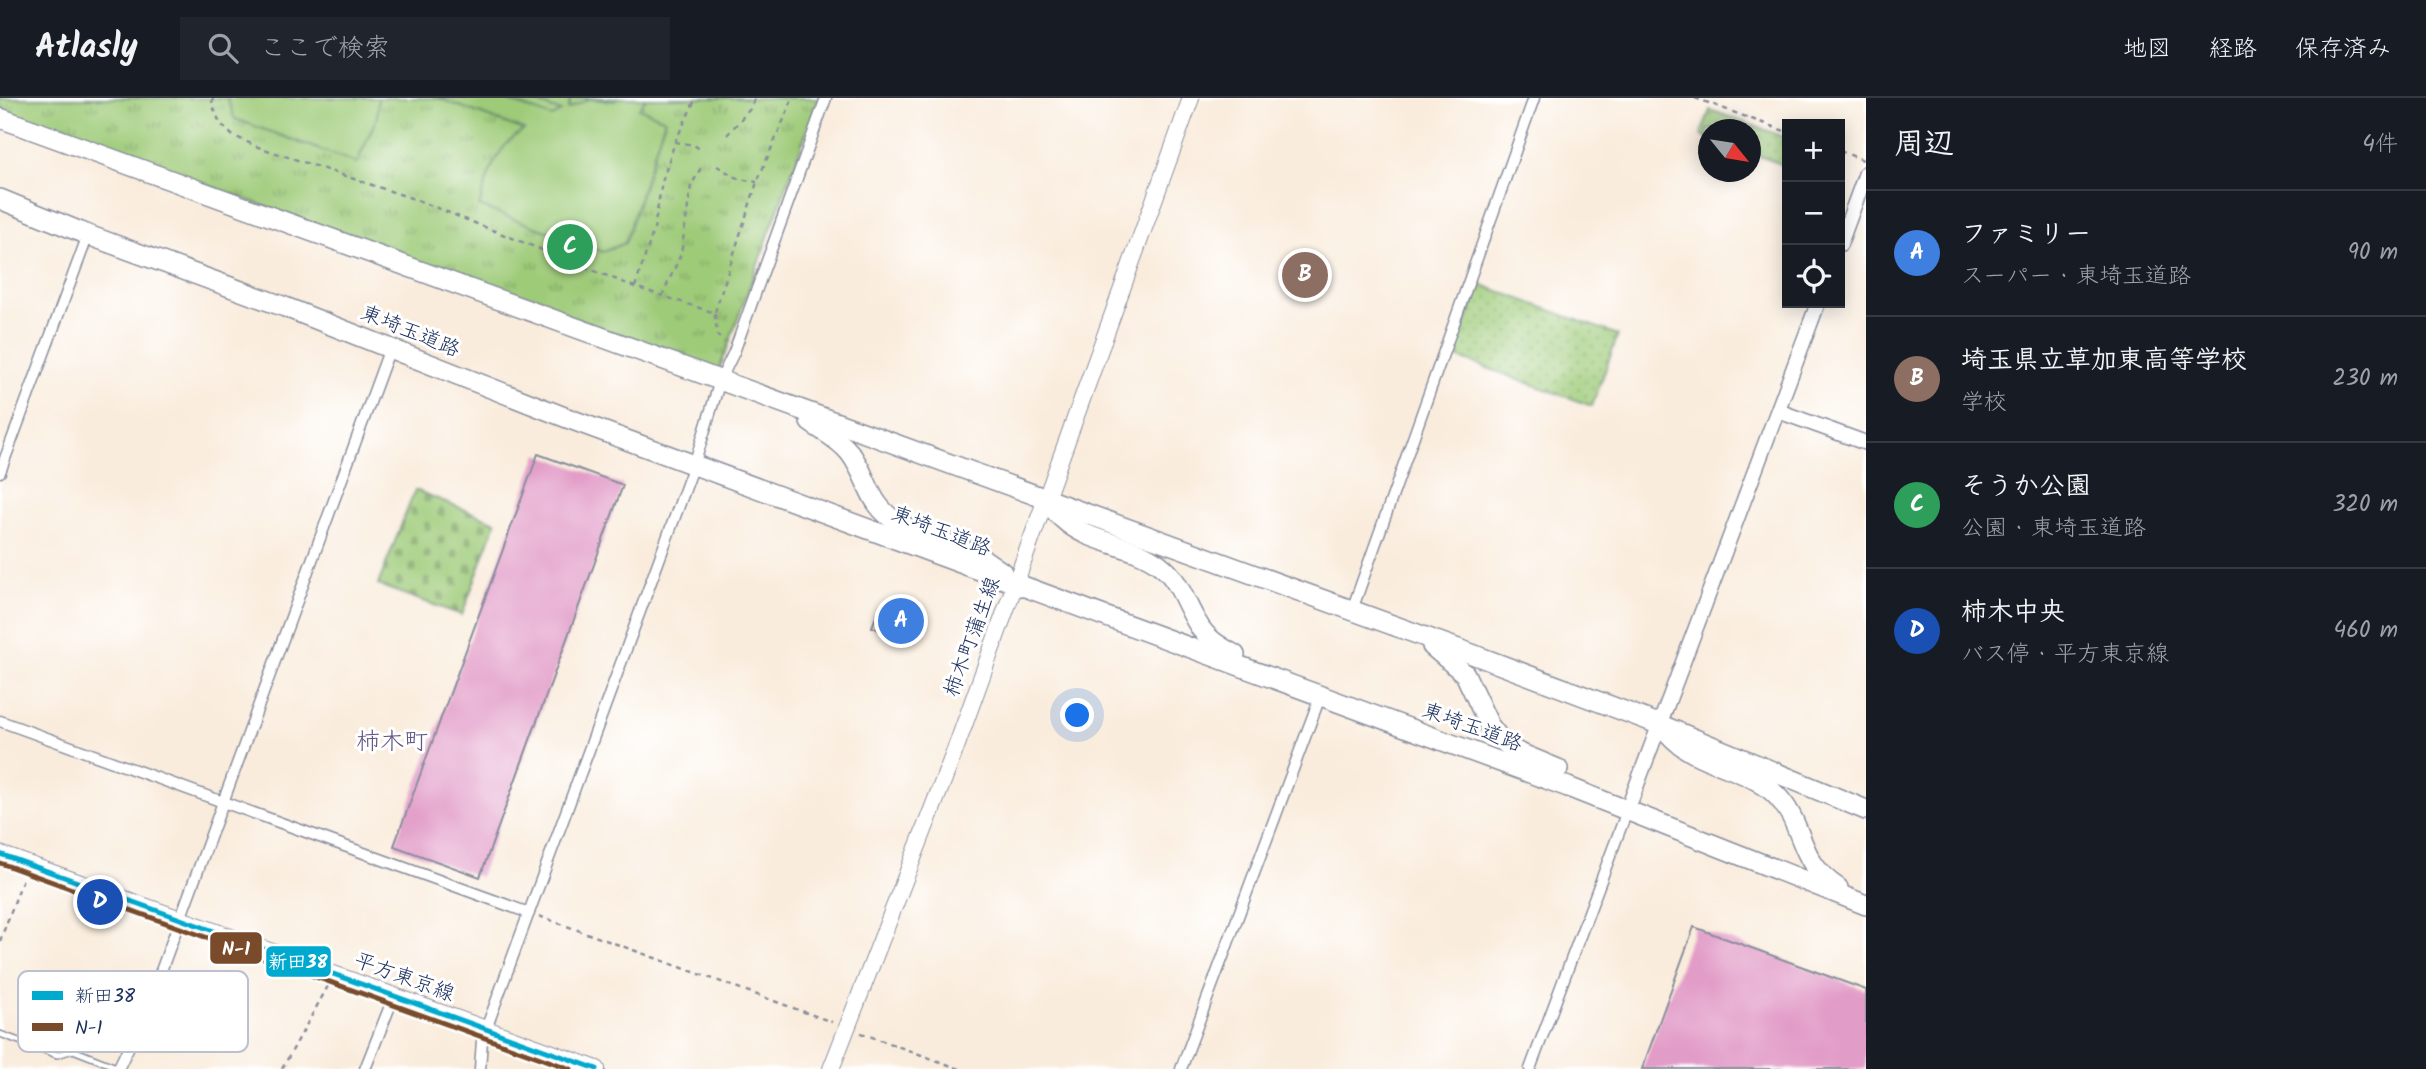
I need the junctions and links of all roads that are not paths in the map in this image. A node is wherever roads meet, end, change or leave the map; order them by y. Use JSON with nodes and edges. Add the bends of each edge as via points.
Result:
{"nodes":[{"id":1,"x":826,"y":98,"type":"edge"},
{"id":2,"x":1191,"y":98,"type":"edge"},
{"id":3,"x":1534,"y":98,"type":"edge"},
{"id":4,"x":0,"y":118,"type":"edge"},
{"id":5,"x":1866,"y":173,"type":"edge"},
{"id":6,"x":0,"y":192,"type":"edge"},
{"id":7,"x":0,"y":199,"type":"edge"},
{"id":8,"x":27,"y":209,"type":"junction"},
{"id":9,"x":1845,"y":230,"type":"edge"},
{"id":10,"x":88,"y":235,"type":"junction"},
{"id":11,"x":1816,"y":308,"type":"edge"},
{"id":12,"x":390,"y":348,"type":"junction"},
{"id":13,"x":720,"y":381,"type":"junction"},
{"id":14,"x":783,"y":405,"type":"junction"},
{"id":15,"x":1778,"y":411,"type":"junction"},
{"id":16,"x":1866,"y":443,"type":"edge"},
{"id":17,"x":694,"y":465,"type":"junction"},
{"id":18,"x":0,"y":472,"type":"edge"},
{"id":19,"x":1046,"y":498,"type":"junction"},
{"id":20,"x":1015,"y":584,"type":"junction"},
{"id":21,"x":1352,"y":610,"type":"junction"},
{"id":22,"x":1410,"y":633,"type":"junction"},
{"id":23,"x":1272,"y":677,"type":"junction"},
{"id":24,"x":1320,"y":696,"type":"junction"},
{"id":25,"x":0,"y":721,"type":"edge"},
{"id":26,"x":1661,"y":725,"type":"junction"},
{"id":27,"x":223,"y":802,"type":"junction"},
{"id":28,"x":1866,"y":810,"type":"edge"},
{"id":29,"x":1627,"y":811,"type":"junction"},
{"id":30,"x":0,"y":854,"type":"edge"},
{"id":31,"x":1866,"y":905,"type":"edge"},
{"id":32,"x":529,"y":913,"type":"junction"},
{"id":33,"x":179,"y":918,"type":"junction"},
{"id":34,"x":160,"y":971,"type":"edge"},
{"id":35,"x":394,"y":996,"type":"junction"},
{"id":36,"x":486,"y":1029,"type":"junction"},
{"id":37,"x":0,"y":1034,"type":"edge"},
{"id":38,"x":18,"y":1041,"type":"edge"},
{"id":39,"x":49,"y":1052,"type":"edge"},
{"id":40,"x":67,"y":1052,"type":"edge"},
{"id":41,"x":78,"y":1052,"type":"edge"},
{"id":42,"x":126,"y":1052,"type":"edge"},
{"id":43,"x":118,"y":1069,"type":"edge"},
{"id":44,"x":365,"y":1069,"type":"edge"},
{"id":45,"x":480,"y":1069,"type":"edge"},
{"id":46,"x":595,"y":1069,"type":"edge"},
{"id":47,"x":831,"y":1069,"type":"edge"},
{"id":48,"x":1181,"y":1069,"type":"edge"},
{"id":49,"x":1531,"y":1069,"type":"edge"}],
"edges":[{"from":1,"to":13,"type":"street"},
{"from":2,"to":19,"type":"main road","name":"柿木町蒲生線"},
{"from":3,"to":21,"type":"street"},
{"from":4,"to":13,"type":"highway"},
{"from":5,"to":9,"type":"street"},
{"from":6,"to":8,"type":"highway"},
{"from":7,"to":8,"type":"highway","name":"東埼玉道路"},
{"from":8,"to":10,"type":"highway","name":"東埼玉道路"},
{"from":10,"to":12,"type":"highway","name":"東埼玉道路"},
{"from":10,"to":18,"type":"street"},
{"from":11,"to":15,"type":"street"},
{"from":12,"to":17,"type":"highway","name":"東埼玉道路"},
{"from":12,"to":27,"type":"street"},
{"from":13,"to":14,"type":"highway"},
{"from":13,"to":17,"type":"street"},
{"from":14,"to":19,"type":"highway"},
{"from":14,"to":20,"type":"highway","via":[[850,452],[870,496],[890,519],[979,555]]},
{"from":15,"to":16,"type":"street"},
{"from":15,"to":26,"type":"street"},
{"from":17,"to":20,"type":"highway","name":"東埼玉道路"},
{"from":17,"to":32,"type":"street"},
{"from":19,"to":20,"type":"main road","name":"柿木町蒲生線"},
{"from":19,"to":21,"type":"highway"},
{"from":19,"to":23,"type":"highway","via":[[1078,531],[1162,566],[1209,638]]},
{"from":20,"to":23,"type":"highway","name":"東埼玉道路"},
{"from":20,"to":47,"type":"main road","name":"柿木町蒲生線"},
{"from":21,"to":22,"type":"highway"},
{"from":22,"to":26,"type":"highway"},
{"from":22,"to":29,"type":"highway","via":[[1465,674],[1500,739],[1536,761],[1590,781]]},
{"from":23,"to":24,"type":"highway","name":"東埼玉道路"},
{"from":24,"to":29,"type":"highway","name":"東埼玉道路"},
{"from":24,"to":48,"type":"street"},
{"from":25,"to":27,"type":"street"},
{"from":26,"to":28,"type":"highway"},
{"from":26,"to":29,"type":"street"},
{"from":26,"to":31,"type":"highway","via":[[1692,754],[1754,779],[1775,794],[1787,809],[1809,860],[1834,885]]},
{"from":27,"to":32,"type":"street"},
{"from":27,"to":33,"type":"street"},
{"from":29,"to":31,"type":"highway","name":"東埼玉道路"},
{"from":29,"to":49,"type":"street"},
{"from":30,"to":33,"type":"main road","name":"平方東京線"},
{"from":32,"to":36,"type":"street"},
{"from":33,"to":34,"type":"street"},
{"from":33,"to":35,"type":"main road","name":"平方東京線"},
{"from":35,"to":36,"type":"main road","name":"平方東京線"},
{"from":35,"to":44,"type":"street"},
{"from":36,"to":45,"type":"street"},
{"from":36,"to":46,"type":"main road","name":"平方東京線"},
{"from":37,"to":38,"type":"lane"},
{"from":39,"to":40,"type":"lane"},
{"from":41,"to":43,"type":"lane"},
{"from":42,"to":43,"type":"street"}]}
